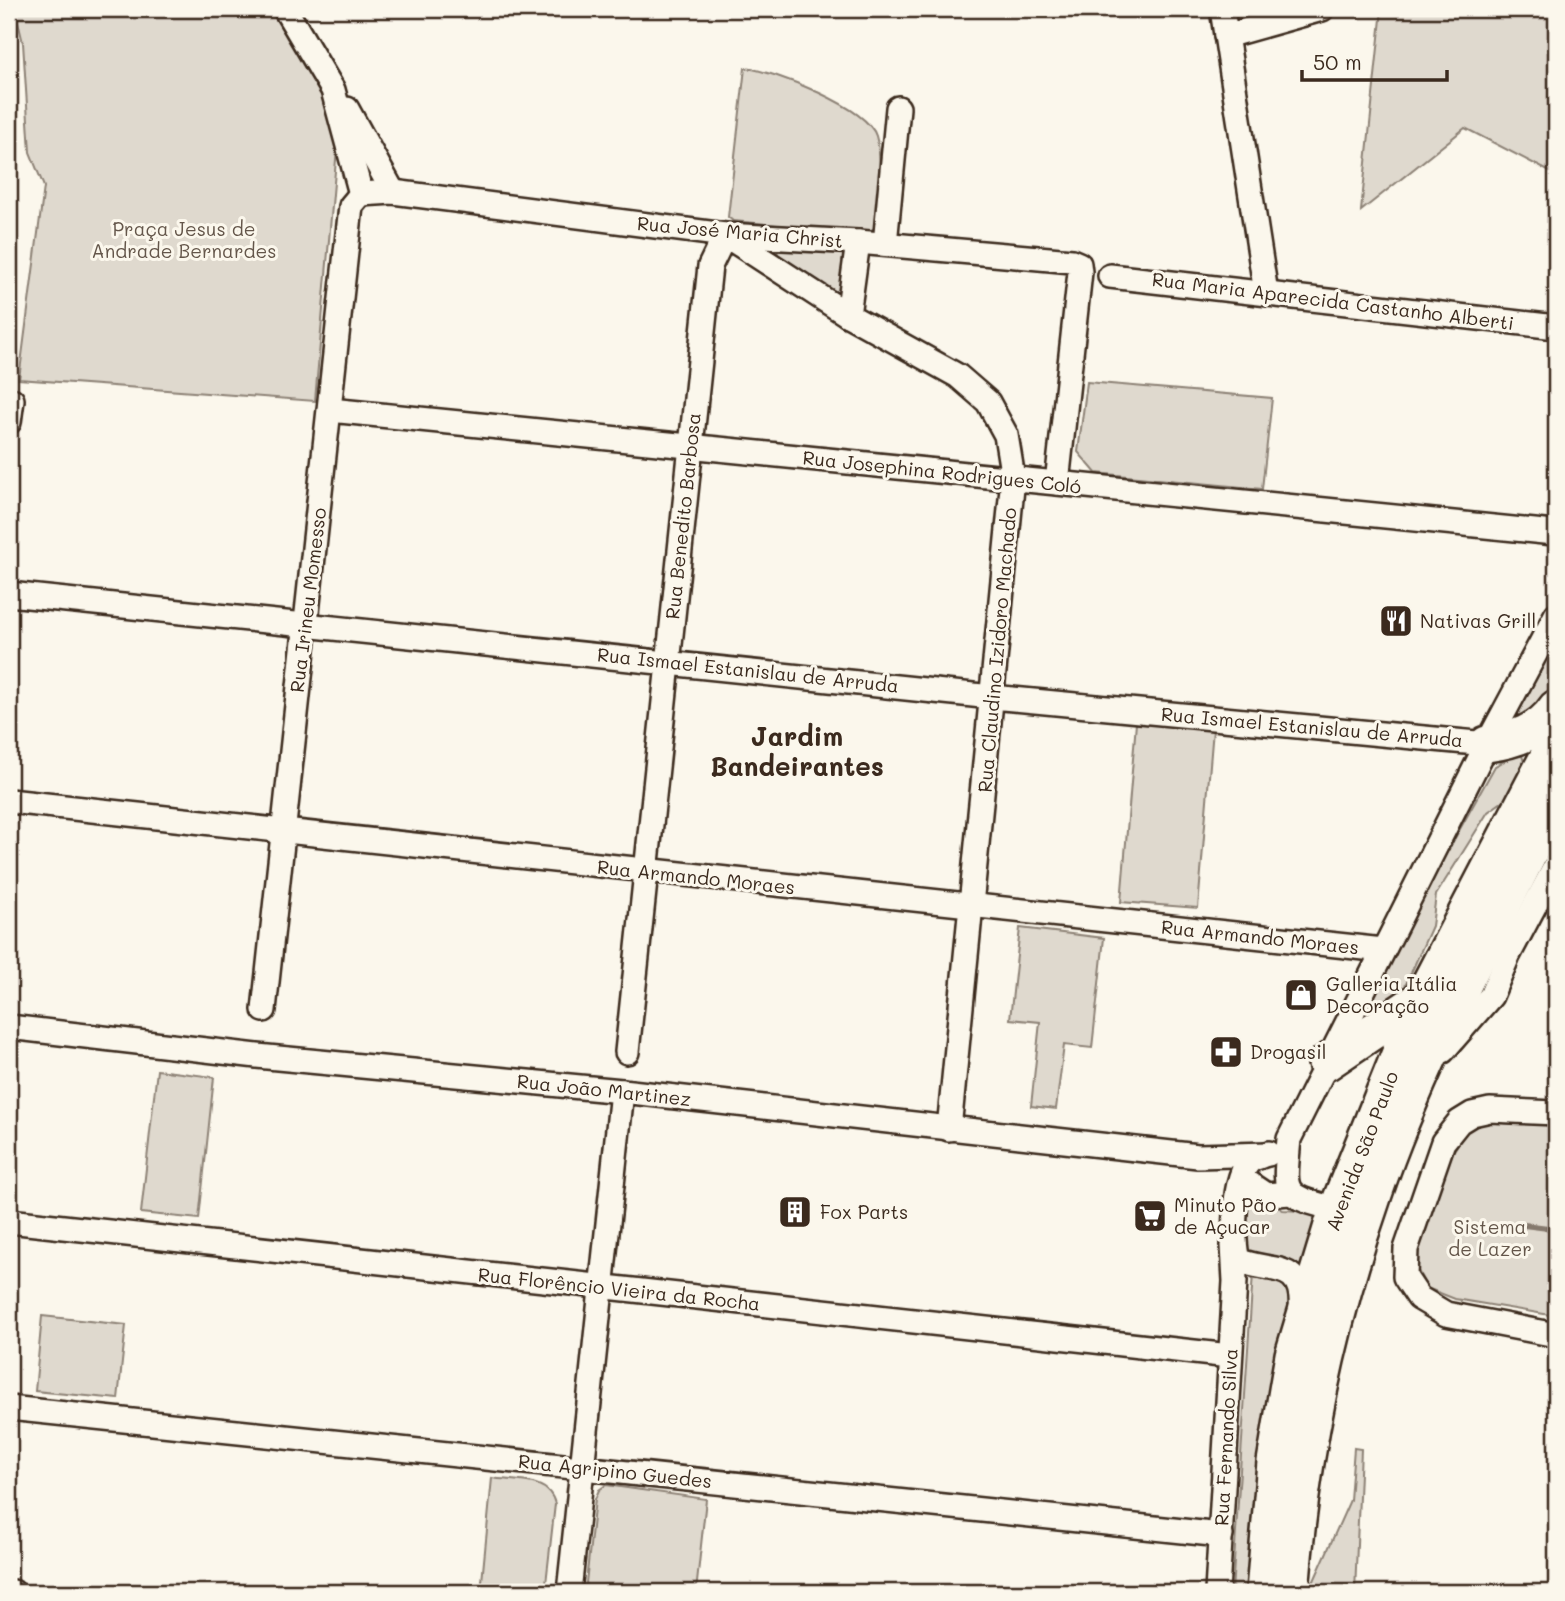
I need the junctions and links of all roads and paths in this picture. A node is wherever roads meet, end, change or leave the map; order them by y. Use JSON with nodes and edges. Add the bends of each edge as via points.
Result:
{"nodes":[{"id":1,"x":285,"y":9,"type":"edge"},
{"id":2,"x":1222,"y":9,"type":"edge"},
{"id":3,"x":1322,"y":9,"type":"edge"},
{"id":4,"x":1226,"y":36,"type":"junction"},
{"id":5,"x":333,"y":90,"type":"junction"},
{"id":6,"x":898,"y":108,"type":"dead end"},
{"id":7,"x":393,"y":192,"type":"junction"},
{"id":8,"x":361,"y":194,"type":"junction"},
{"id":9,"x":725,"y":235,"type":"junction"},
{"id":10,"x":858,"y":242,"type":"junction"},
{"id":11,"x":885,"y":244,"type":"junction"},
{"id":12,"x":1110,"y":276,"type":"dead end"},
{"id":13,"x":1266,"y":293,"type":"junction"},
{"id":14,"x":848,"y":315,"type":"junction"},
{"id":15,"x":1556,"y":327,"type":"edge"},
{"id":16,"x":330,"y":410,"type":"junction"},
{"id":17,"x":690,"y":449,"type":"junction"},
{"id":18,"x":1013,"y":478,"type":"junction"},
{"id":19,"x":1057,"y":483,"type":"junction"},
{"id":20,"x":1556,"y":533,"type":"edge"},
{"id":21,"x":9,"y":594,"type":"edge"},
{"id":22,"x":1556,"y":615,"type":"edge"},
{"id":23,"x":306,"y":623,"type":"junction"},
{"id":24,"x":668,"y":661,"type":"junction"},
{"id":25,"x":992,"y":697,"type":"junction"},
{"id":26,"x":1556,"y":708,"type":"edge"},
{"id":27,"x":1556,"y":741,"type":"edge"},
{"id":28,"x":1488,"y":744,"type":"junction"},
{"id":29,"x":1556,"y":799,"type":"edge"},
{"id":30,"x":9,"y":801,"type":"edge"},
{"id":31,"x":281,"y":833,"type":"junction"},
{"id":32,"x":1556,"y":865,"type":"edge"},
{"id":33,"x":644,"y":872,"type":"junction"},
{"id":34,"x":973,"y":907,"type":"junction"},
{"id":35,"x":1383,"y":950,"type":"junction"},
{"id":36,"x":1422,"y":998,"type":"junction"},
{"id":37,"x":264,"y":1010,"type":"dead end"},
{"id":38,"x":9,"y":1027,"type":"edge"},
{"id":39,"x":627,"y":1052,"type":"dead end"},
{"id":40,"x":1326,"y":1063,"type":"junction"},
{"id":41,"x":622,"y":1091,"type":"junction"},
{"id":42,"x":1556,"y":1112,"type":"edge"},
{"id":43,"x":1406,"y":1114,"type":"junction"},
{"id":44,"x":949,"y":1129,"type":"junction"},
{"id":45,"x":1289,"y":1139,"type":"junction"},
{"id":46,"x":1198,"y":1156,"type":"junction"},
{"id":47,"x":1249,"y":1172,"type":"junction"},
{"id":48,"x":1290,"y":1193,"type":"junction"},
{"id":49,"x":1374,"y":1193,"type":"junction"},
{"id":50,"x":1337,"y":1209,"type":"junction"},
{"id":51,"x":9,"y":1221,"type":"edge"},
{"id":52,"x":1242,"y":1273,"type":"junction"},
{"id":53,"x":602,"y":1287,"type":"junction"},
{"id":54,"x":1556,"y":1335,"type":"edge"},
{"id":55,"x":1293,"y":1355,"type":"junction"},
{"id":56,"x":1230,"y":1356,"type":"junction"},
{"id":57,"x":9,"y":1408,"type":"edge"},
{"id":58,"x":582,"y":1468,"type":"junction"},
{"id":59,"x":1221,"y":1535,"type":"junction"},
{"id":60,"x":569,"y":1592,"type":"edge"},
{"id":61,"x":1217,"y":1592,"type":"edge"},
{"id":62,"x":1264,"y":1592,"type":"edge"},
{"id":63,"x":1291,"y":1592,"type":"edge"}],
"edges":[{"from":1,"to":5,"type":"street"},
{"from":2,"to":4,"type":"street"},
{"from":3,"to":4,"type":"street"},
{"from":4,"to":13,"type":"street"},
{"from":5,"to":7,"type":"street","via":[[358,123]]},
{"from":5,"to":8,"type":"street"},
{"from":6,"to":11,"type":"street"},
{"from":7,"to":8,"type":"street","name":"Rua José Maria Christ"},
{"from":7,"to":9,"type":"street","name":"Rua José Maria Christ"},
{"from":8,"to":16,"type":"street","name":"Rua Irineu Momesso","via":[[351,206]]},
{"from":9,"to":10,"type":"street","name":"Rua José Maria Christ"},
{"from":9,"to":14,"type":"street","name":"Rua Claudino Izidoro Machado"},
{"from":9,"to":17,"type":"street","name":"Rua Benedito Barbosa","via":[[710,265]]},
{"from":10,"to":11,"type":"street","name":"Rua José Maria Christ"},
{"from":10,"to":14,"type":"street"},
{"from":11,"to":19,"type":"street","name":"Rua José Maria Christ","via":[[1079,264]]},
{"from":12,"to":13,"type":"street","name":"Rua Maria Aparecida Castanho Alberti"},
{"from":13,"to":15,"type":"street","name":"Rua Maria Aparecida Castanho Alberti"},
{"from":14,"to":18,"type":"street","name":"Rua Claudino Izidoro Machado","via":[[958,376],[988,402],[1006,435]]},
{"from":16,"to":17,"type":"street","name":"Rua Josephina Rodrigues Coló"},
{"from":16,"to":23,"type":"street","name":"Rua Irineu Momesso"},
{"from":17,"to":18,"type":"street","name":"Rua Josephina Rodrigues Coló"},
{"from":17,"to":24,"type":"street","name":"Rua Benedito Barbosa"},
{"from":18,"to":19,"type":"street","name":"Rua Josephina Rodrigues Coló"},
{"from":18,"to":25,"type":"street","name":"Rua Claudino Izidoro Machado"},
{"from":19,"to":20,"type":"street","name":"Rua Josephina Rodrigues Coló"},
{"from":21,"to":23,"type":"street","name":"Rua Ismael Estanislau de Arruda"},
{"from":22,"to":28,"type":"street"},
{"from":23,"to":24,"type":"street","name":"Rua Ismael Estanislau de Arruda"},
{"from":23,"to":31,"type":"street","name":"Rua Irineu Momesso"},
{"from":24,"to":25,"type":"street","name":"Rua Ismael Estanislau de Arruda"},
{"from":24,"to":33,"type":"street","name":"Rua Benedito Barbosa"},
{"from":25,"to":28,"type":"street","name":"Rua Ismael Estanislau de Arruda"},
{"from":25,"to":34,"type":"street","name":"Rua Claudino Izidoro Machado"},
{"from":26,"to":28,"type":"main road","via":[[1533,730]]},
{"from":27,"to":36,"type":"main road","name":"Avenida São Paulo"},
{"from":28,"to":35,"type":"street"},
{"from":29,"to":43,"type":"main road","name":"Avenida São Paulo","via":[[1433,1048]]},
{"from":30,"to":31,"type":"street","name":"Rua Armando Moraes"},
{"from":31,"to":33,"type":"street","name":"Rua Armando Moraes"},
{"from":31,"to":37,"type":"street","name":"Rua Irineu Momesso"},
{"from":32,"to":43,"type":"street","via":[[1491,996],[1447,1043]]},
{"from":33,"to":34,"type":"street","name":"Rua Armando Moraes"},
{"from":33,"to":39,"type":"street","name":"Rua Benedito Barbosa"},
{"from":34,"to":35,"type":"street","name":"Rua Armando Moraes"},
{"from":34,"to":44,"type":"street","name":"Rua Claudino Izidoro Machado"},
{"from":35,"to":40,"type":"street"},
{"from":36,"to":40,"type":"main road"},
{"from":36,"to":50,"type":"main road","name":"Avenida São Paulo"},
{"from":38,"to":41,"type":"street","name":"Rua João Martinez"},
{"from":40,"to":45,"type":"street"},
{"from":41,"to":44,"type":"street","name":"Rua João Martinez"},
{"from":41,"to":53,"type":"street"},
{"from":42,"to":54,"type":"street","via":[[1490,1110],[1459,1122],[1443,1142],[1406,1249],[1405,1277],[1419,1298],[1446,1314]]},
{"from":43,"to":49,"type":"main road","name":"Avenida São Paulo"},
{"from":44,"to":46,"type":"street","name":"Rua João Martinez"},
{"from":45,"to":47,"type":"street"},
{"from":45,"to":48,"type":"street","via":[[1284,1183]]},
{"from":46,"to":47,"type":"street","name":"Rua João Martinez"},
{"from":46,"to":47,"type":"street","name":"Rua João Martinez","via":[[1228,1172],[1236,1182]]},
{"from":47,"to":48,"type":"street","via":[[1266,1195]]},
{"from":47,"to":52,"type":"street","name":"Rua Fernando Silva","via":[[1233,1245]]},
{"from":48,"to":50,"type":"street","via":[[1305,1202]]},
{"from":49,"to":50,"type":"main road","via":[[1356,1206]]},
{"from":49,"to":63,"type":"main road","name":"Avenida São Paulo","via":[[1314,1407],[1296,1521]]},
{"from":50,"to":55,"type":"main road","name":"Avenida São Paulo"},
{"from":51,"to":53,"type":"street","name":"Rua Florêncio Vieira da Rocha"},
{"from":52,"to":55,"type":"street","via":[[1276,1267],[1298,1285],[1301,1301]]},
{"from":52,"to":56,"type":"street","name":"Rua Fernando Silva"},
{"from":53,"to":56,"type":"street","name":"Rua Florêncio Vieira da Rocha"},
{"from":53,"to":58,"type":"street"},
{"from":55,"to":62,"type":"main road","name":"Avenida São Paulo","via":[[1275,1461]]},
{"from":56,"to":59,"type":"street","name":"Rua Fernando Silva"},
{"from":57,"to":58,"type":"street","name":"Rua Agripino Guedes"},
{"from":58,"to":59,"type":"street","name":"Rua Agripino Guedes"},
{"from":58,"to":60,"type":"street"},
{"from":59,"to":61,"type":"street","name":"Rua Fernando Silva"}]}
